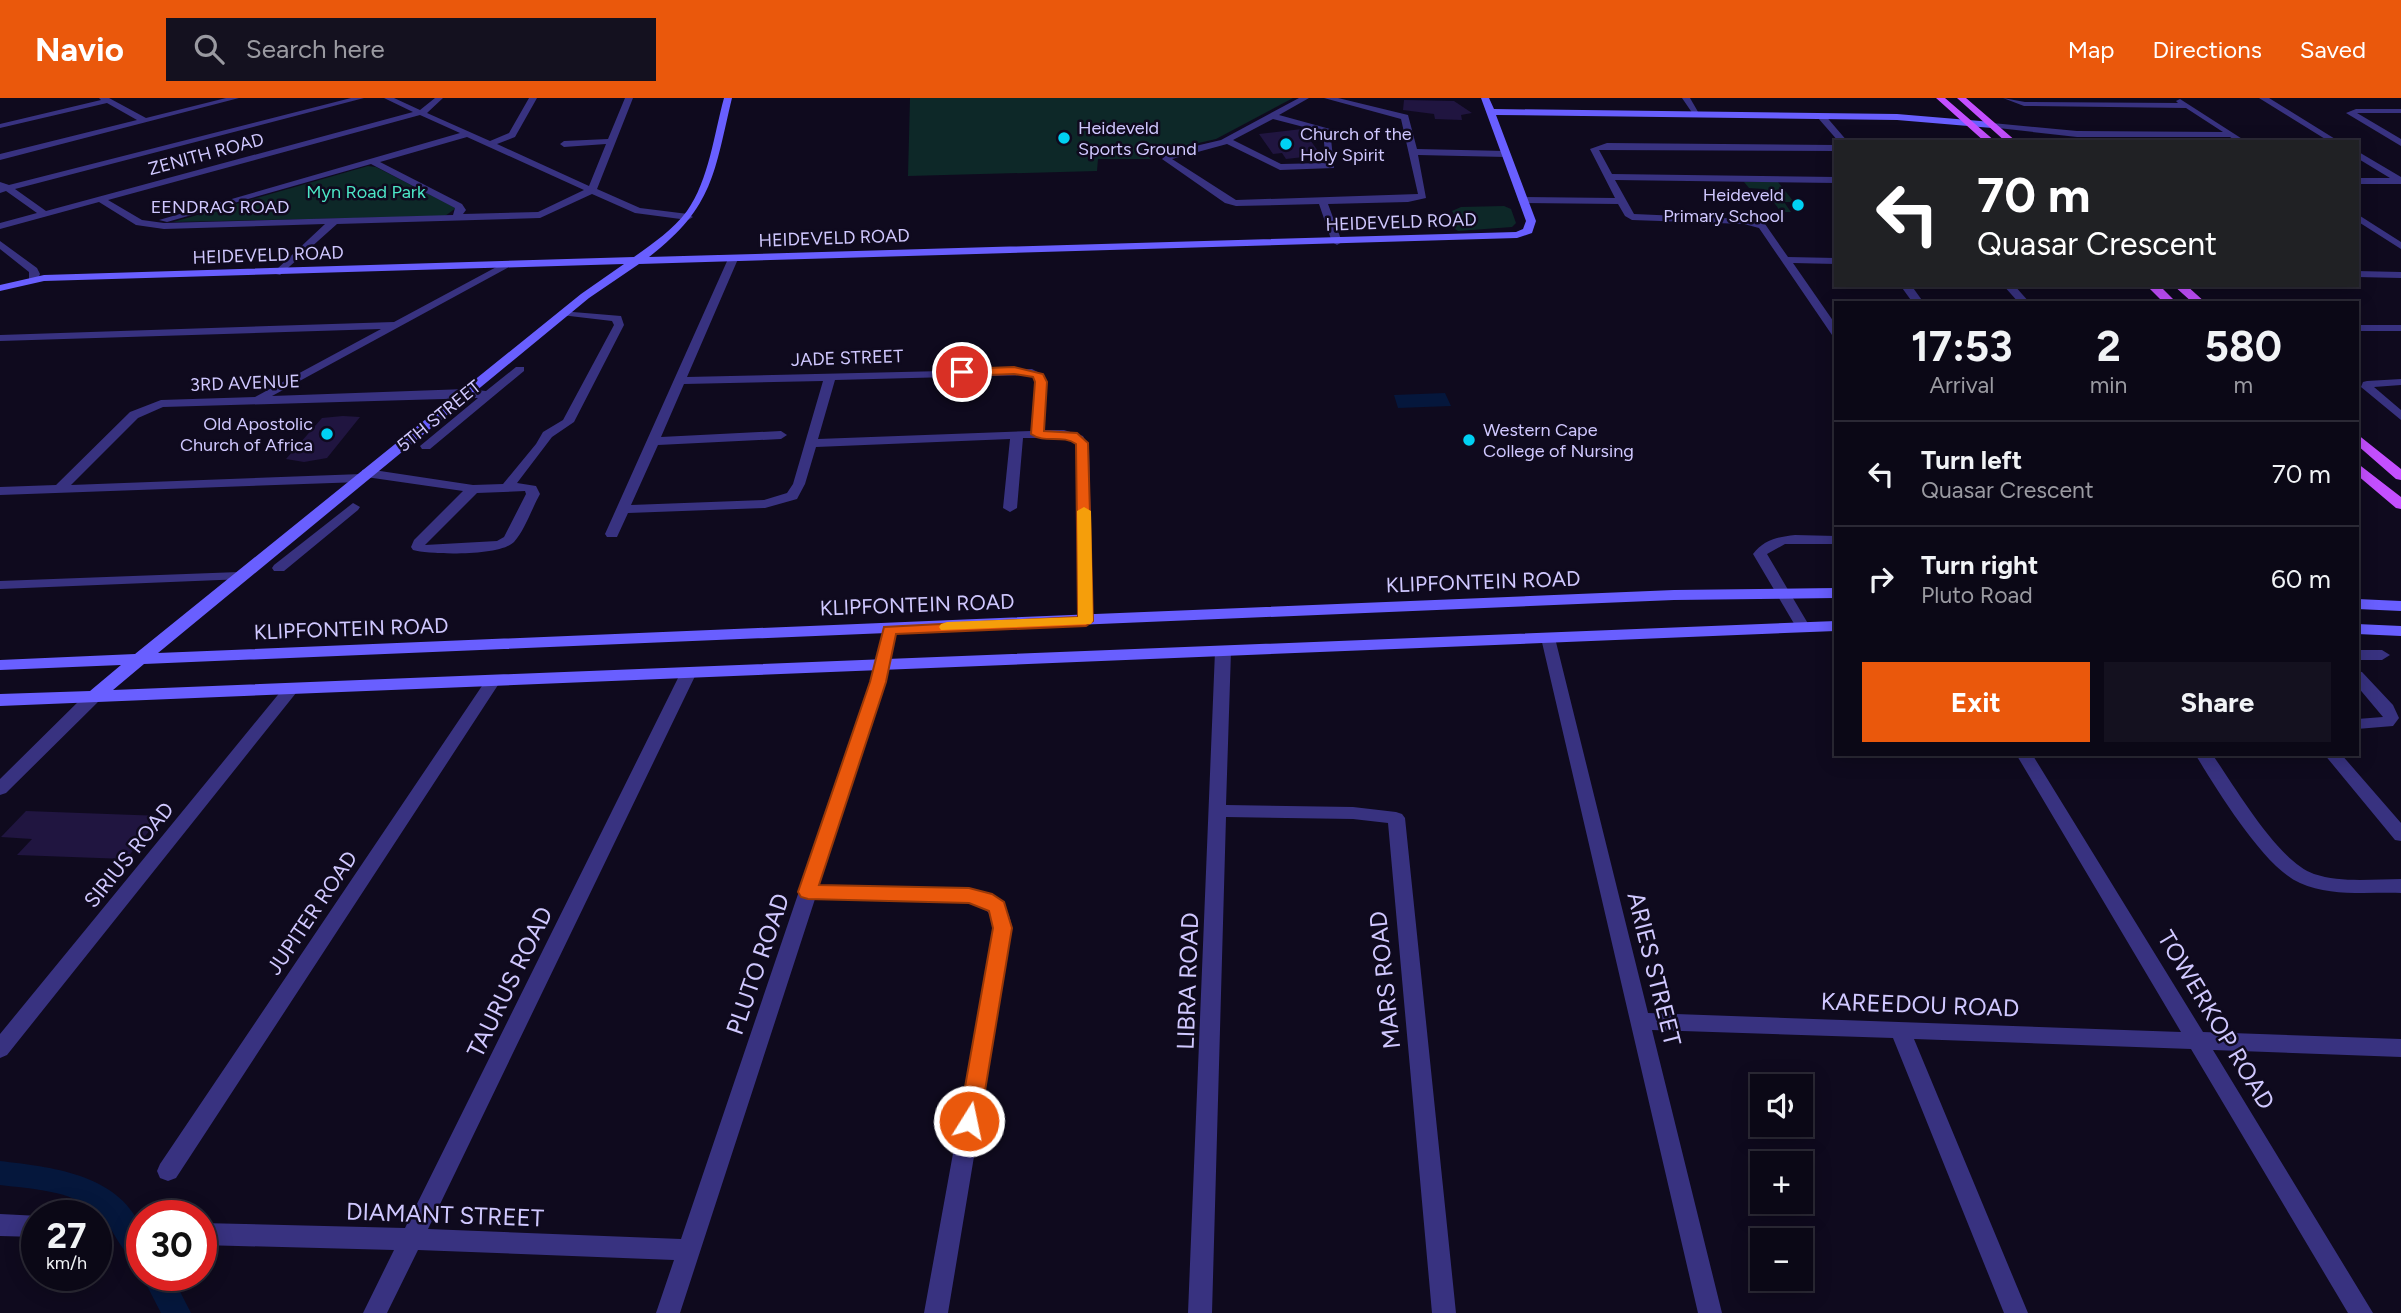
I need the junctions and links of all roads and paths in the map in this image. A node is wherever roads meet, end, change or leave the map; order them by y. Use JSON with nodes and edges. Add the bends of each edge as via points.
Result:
{"nodes":[{"id":1,"x":235,"y":98,"type":"edge"},
{"id":2,"x":359,"y":98,"type":"edge"},
{"id":3,"x":388,"y":98,"type":"edge"},
{"id":4,"x":439,"y":98,"type":"edge"},
{"id":5,"x":534,"y":98,"type":"edge"},
{"id":6,"x":629,"y":98,"type":"edge"},
{"id":7,"x":728,"y":98,"type":"edge"},
{"id":8,"x":1305,"y":98,"type":"edge"},
{"id":9,"x":1328,"y":98,"type":"edge"},
{"id":10,"x":1485,"y":98,"type":"edge"},
{"id":11,"x":1686,"y":98,"type":"edge"},
{"id":12,"x":1940,"y":98,"type":"edge"},
{"id":13,"x":1961,"y":98,"type":"edge"},
{"id":14,"x":2007,"y":98,"type":"edge"},
{"id":15,"x":2176,"y":98,"type":"edge"},
{"id":16,"x":2263,"y":98,"type":"edge"},
{"id":17,"x":105,"y":99,"type":"edge"},
{"id":18,"x":2188,"y":106,"type":"junction"},
{"id":19,"x":2401,"y":111,"type":"edge"},
{"id":20,"x":1490,"y":112,"type":"junction"},
{"id":21,"x":420,"y":113,"type":"junction"},
{"id":22,"x":1698,"y":115,"type":"junction"},
{"id":23,"x":1272,"y":116,"type":"junction"},
{"id":24,"x":1821,"y":116,"type":"junction"},
{"id":25,"x":145,"y":121,"type":"junction"},
{"id":26,"x":0,"y":126,"type":"edge"},
{"id":27,"x":1973,"y":126,"type":"junction"},
{"id":28,"x":1996,"y":128,"type":"junction"},
{"id":29,"x":2378,"y":130,"type":"junction"},
{"id":30,"x":2401,"y":131,"type":"edge"},
{"id":31,"x":467,"y":134,"type":"junction"},
{"id":32,"x":2140,"y":134,"type":"junction"},
{"id":33,"x":2233,"y":135,"type":"junction"},
{"id":34,"x":1842,"y":140,"type":"edge"},
{"id":35,"x":1989,"y":140,"type":"edge"},
{"id":36,"x":2010,"y":140,"type":"edge"},
{"id":37,"x":2148,"y":140,"type":"edge"},
{"id":38,"x":2240,"y":140,"type":"edge"},
{"id":39,"x":2333,"y":140,"type":"edge"},
{"id":40,"x":612,"y":141,"type":"junction"},
{"id":41,"x":1228,"y":141,"type":"junction"},
{"id":42,"x":2401,"y":143,"type":"edge"},
{"id":43,"x":490,"y":144,"type":"junction"},
{"id":44,"x":564,"y":144,"type":"dead end"},
{"id":45,"x":1834,"y":148,"type":"edge"},
{"id":46,"x":1415,"y":152,"type":"junction"},
{"id":47,"x":1506,"y":154,"type":"junction"},
{"id":48,"x":2359,"y":156,"type":"edge"},
{"id":49,"x":0,"y":157,"type":"edge"},
{"id":50,"x":372,"y":161,"type":"junction"},
{"id":51,"x":1608,"y":177,"type":"junction"},
{"id":52,"x":1834,"y":180,"type":"edge"},
{"id":53,"x":2400,"y":180,"type":"edge"},
{"id":54,"x":2359,"y":181,"type":"edge"},
{"id":55,"x":3,"y":187,"type":"edge"},
{"id":56,"x":592,"y":190,"type":"junction"},
{"id":57,"x":101,"y":199,"type":"junction"},
{"id":58,"x":1523,"y":200,"type":"junction"},
{"id":59,"x":1621,"y":201,"type":"junction"},
{"id":60,"x":1323,"y":202,"type":"junction"},
{"id":61,"x":44,"y":214,"type":"junction"},
{"id":62,"x":688,"y":217,"type":"junction"},
{"id":63,"x":2359,"y":218,"type":"edge"},
{"id":64,"x":455,"y":219,"type":"junction"},
{"id":65,"x":333,"y":222,"type":"junction"},
{"id":66,"x":148,"y":225,"type":"junction"},
{"id":67,"x":0,"y":226,"type":"edge"},
{"id":68,"x":1336,"y":242,"type":"junction"},
{"id":69,"x":0,"y":244,"type":"edge"},
{"id":70,"x":2401,"y":246,"type":"edge"},
{"id":71,"x":733,"y":259,"type":"junction"},
{"id":72,"x":1785,"y":260,"type":"junction"},
{"id":73,"x":1834,"y":261,"type":"edge"},
{"id":74,"x":636,"y":262,"type":"junction"},
{"id":75,"x":506,"y":266,"type":"junction"},
{"id":76,"x":280,"y":272,"type":"junction"},
{"id":77,"x":2359,"y":274,"type":"edge"},
{"id":78,"x":2401,"y":275,"type":"edge"},
{"id":79,"x":33,"y":279,"type":"junction"},
{"id":80,"x":1907,"y":287,"type":"edge"},
{"id":81,"x":2010,"y":287,"type":"edge"},
{"id":82,"x":2154,"y":287,"type":"edge"},
{"id":83,"x":2181,"y":287,"type":"edge"},
{"id":84,"x":0,"y":288,"type":"edge"},
{"id":85,"x":1917,"y":301,"type":"edge"},
{"id":86,"x":2023,"y":301,"type":"edge"},
{"id":87,"x":2169,"y":301,"type":"edge"},
{"id":88,"x":2198,"y":301,"type":"edge"},
{"id":89,"x":565,"y":313,"type":"junction"},
{"id":90,"x":397,"y":325,"type":"junction"},
{"id":91,"x":2359,"y":328,"type":"edge"},
{"id":92,"x":2401,"y":328,"type":"edge"},
{"id":93,"x":1834,"y":330,"type":"edge"},
{"id":94,"x":0,"y":338,"type":"edge"},
{"id":95,"x":520,"y":369,"type":"dead end"},
{"id":96,"x":830,"y":377,"type":"junction"},
{"id":97,"x":679,"y":381,"type":"junction"},
{"id":98,"x":2401,"y":382,"type":"edge"},
{"id":99,"x":466,"y":393,"type":"junction"},
{"id":100,"x":488,"y":396,"type":"junction"},
{"id":101,"x":255,"y":401,"type":"junction"},
{"id":102,"x":2401,"y":416,"type":"edge"},
{"id":103,"x":1037,"y":434,"type":"junction"},
{"id":104,"x":781,"y":435,"type":"dead end"},
{"id":105,"x":1017,"y":435,"type":"junction"},
{"id":106,"x":2359,"y":440,"type":"edge"},
{"id":107,"x":654,"y":441,"type":"junction"},
{"id":108,"x":811,"y":443,"type":"junction"},
{"id":109,"x":426,"y":446,"type":"dead end"},
{"id":110,"x":2359,"y":469,"type":"edge"},
{"id":111,"x":364,"y":476,"type":"junction"},
{"id":112,"x":2401,"y":476,"type":"edge"},
{"id":113,"x":508,"y":487,"type":"junction"},
{"id":114,"x":473,"y":489,"type":"junction"},
{"id":115,"x":58,"y":490,"type":"junction"},
{"id":116,"x":0,"y":491,"type":"edge"},
{"id":117,"x":2401,"y":505,"type":"edge"},
{"id":118,"x":353,"y":507,"type":"dead end"},
{"id":119,"x":1010,"y":508,"type":"dead end"},
{"id":120,"x":624,"y":509,"type":"junction"},
{"id":121,"x":299,"y":528,"type":"junction"},
{"id":122,"x":323,"y":532,"type":"junction"},
{"id":123,"x":612,"y":534,"type":"dead end"},
{"id":124,"x":1834,"y":540,"type":"edge"},
{"id":125,"x":279,"y":568,"type":"dead end"},
{"id":126,"x":239,"y":576,"type":"junction"},
{"id":127,"x":0,"y":585,"type":"edge"},
{"id":128,"x":1783,"y":593,"type":"junction"},
{"id":129,"x":1834,"y":593,"type":"edge"},
{"id":130,"x":2359,"y":604,"type":"edge"},
{"id":131,"x":2401,"y":606,"type":"edge"},
{"id":132,"x":1086,"y":621,"type":"junction"},
{"id":133,"x":1834,"y":626,"type":"edge"},
{"id":134,"x":1802,"y":627,"type":"junction"},
{"id":135,"x":2359,"y":629,"type":"edge"},
{"id":136,"x":890,"y":630,"type":"junction"},
{"id":137,"x":2401,"y":631,"type":"edge"},
{"id":138,"x":1548,"y":638,"type":"junction"},
{"id":139,"x":1223,"y":651,"type":"junction"},
{"id":140,"x":2359,"y":655,"type":"edge"},
{"id":141,"x":2382,"y":655,"type":"dead end"},
{"id":142,"x":138,"y":661,"type":"junction"},
{"id":143,"x":883,"y":665,"type":"junction"},
{"id":144,"x":0,"y":666,"type":"edge"},
{"id":145,"x":689,"y":673,"type":"junction"},
{"id":146,"x":2359,"y":678,"type":"edge"},
{"id":147,"x":493,"y":681,"type":"junction"},
{"id":148,"x":291,"y":689,"type":"junction"},
{"id":149,"x":93,"y":697,"type":"junction"},
{"id":150,"x":0,"y":700,"type":"edge"},
{"id":151,"x":2359,"y":724,"type":"edge"},
{"id":152,"x":2026,"y":756,"type":"edge"},
{"id":153,"x":2204,"y":756,"type":"edge"},
{"id":154,"x":2334,"y":756,"type":"edge"},
{"id":155,"x":0,"y":789,"type":"edge"},
{"id":156,"x":1218,"y":810,"type":"junction"},
{"id":157,"x":2401,"y":835,"type":"edge"},
{"id":158,"x":2401,"y":886,"type":"edge"},
{"id":159,"x":808,"y":892,"type":"junction"},
{"id":160,"x":1642,"y":1021,"type":"junction"},
{"id":161,"x":1900,"y":1030,"type":"junction"},
{"id":162,"x":2198,"y":1041,"type":"junction"},
{"id":163,"x":2401,"y":1048,"type":"edge"},
{"id":164,"x":0,"y":1049,"type":"edge"},
{"id":165,"x":168,"y":1171,"type":"dead end"},
{"id":166,"x":0,"y":1225,"type":"edge"},
{"id":167,"x":21,"y":1226,"type":"edge"},
{"id":168,"x":217,"y":1234,"type":"edge"},
{"id":169,"x":411,"y":1239,"type":"junction"},
{"id":170,"x":688,"y":1250,"type":"junction"},
{"id":171,"x":375,"y":1313,"type":"edge"},
{"id":172,"x":668,"y":1313,"type":"edge"},
{"id":173,"x":936,"y":1313,"type":"edge"},
{"id":174,"x":1200,"y":1313,"type":"edge"},
{"id":175,"x":1444,"y":1313,"type":"edge"},
{"id":176,"x":1710,"y":1313,"type":"edge"},
{"id":177,"x":2016,"y":1313,"type":"edge"},
{"id":178,"x":2361,"y":1313,"type":"edge"}],
"edges":[{"from":1,"to":25,"type":"street"},
{"from":2,"to":55,"type":"street"},
{"from":3,"to":21,"type":"street"},
{"from":4,"to":21,"type":"street"},
{"from":5,"to":43,"type":"street","via":[[512,135]]},
{"from":6,"to":40,"type":"street"},
{"from":7,"to":62,"type":"street","name":"5TH STREET","via":[[700,196]]},
{"from":8,"to":23,"type":"street"},
{"from":9,"to":46,"type":"street","via":[[1402,115]]},
{"from":10,"to":20,"type":"street","name":"HEIDEVELD ROAD"},
{"from":11,"to":22,"type":"street"},
{"from":12,"to":27,"type":"main road"},
{"from":13,"to":28,"type":"main road"},
{"from":14,"to":18,"type":"street","via":[[2024,104]]},
{"from":15,"to":18,"type":"street"},
{"from":16,"to":39,"type":"street"},
{"from":17,"to":25,"type":"street"},
{"from":17,"to":26,"type":"street"},
{"from":18,"to":33,"type":"street"},
{"from":19,"to":29,"type":"street","via":[[2350,112]]},
{"from":20,"to":22,"type":"street"},
{"from":20,"to":47,"type":"street","name":"HEIDEVELD ROAD"},
{"from":21,"to":31,"type":"street"},
{"from":21,"to":57,"type":"street","name":"ZENITH ROAD"},
{"from":22,"to":24,"type":"street"},
{"from":23,"to":41,"type":"street"},
{"from":23,"to":41,"type":"street","via":[[1327,131],[1332,164],[1282,168]]},
{"from":24,"to":27,"type":"street"},
{"from":24,"to":34,"type":"street"},
{"from":25,"to":49,"type":"street"},
{"from":27,"to":28,"type":"street"},
{"from":27,"to":35,"type":"main road"},
{"from":28,"to":32,"type":"street"},
{"from":28,"to":36,"type":"main road"},
{"from":29,"to":30,"type":"street"},
{"from":29,"to":42,"type":"street"},
{"from":31,"to":43,"type":"street"},
{"from":31,"to":50,"type":"street"},
{"from":32,"to":33,"type":"street"},
{"from":32,"to":37,"type":"street"},
{"from":33,"to":38,"type":"street"},
{"from":40,"to":44,"type":"street"},
{"from":40,"to":56,"type":"street"},
{"from":41,"to":60,"type":"street","via":[[1166,158],[1232,202]]},
{"from":43,"to":56,"type":"street"},
{"from":45,"to":51,"type":"street","via":[[1596,147]]},
{"from":46,"to":47,"type":"street"},
{"from":46,"to":60,"type":"street","via":[[1422,197]]},
{"from":47,"to":58,"type":"street","name":"HEIDEVELD ROAD"},
{"from":48,"to":53,"type":"street"},
{"from":50,"to":64,"type":"street","via":[[461,207]]},
{"from":50,"to":66,"type":"street"},
{"from":51,"to":52,"type":"street"},
{"from":51,"to":59,"type":"street"},
{"from":53,"to":54,"type":"street"},
{"from":55,"to":61,"type":"street"},
{"from":56,"to":62,"type":"street","via":[[646,213]]},
{"from":56,"to":64,"type":"street","name":"EENDRAG ROAD","via":[[540,215]]},
{"from":57,"to":61,"type":"street","name":"ZENITH ROAD"},
{"from":57,"to":66,"type":"street","name":"EENDRAG ROAD"},
{"from":58,"to":59,"type":"street"},
{"from":58,"to":68,"type":"street","name":"HEIDEVELD ROAD","via":[[1531,226],[1517,235]]},
{"from":59,"to":72,"type":"street","via":[[1629,215],[1639,218],[1757,223]]},
{"from":60,"to":68,"type":"street"},
{"from":61,"to":67,"type":"street","name":"ZENITH ROAD"},
{"from":62,"to":74,"type":"street","name":"5TH STREET"},
{"from":63,"to":70,"type":"street"},
{"from":64,"to":65,"type":"street","name":"EENDRAG ROAD"},
{"from":65,"to":66,"type":"street","name":"EENDRAG ROAD"},
{"from":65,"to":76,"type":"street"},
{"from":68,"to":71,"type":"street","name":"HEIDEVELD ROAD"},
{"from":69,"to":79,"type":"street","via":[[33,270]]},
{"from":71,"to":74,"type":"street","name":"HEIDEVELD ROAD"},
{"from":71,"to":97,"type":"street"},
{"from":72,"to":73,"type":"street"},
{"from":72,"to":93,"type":"street"},
{"from":74,"to":75,"type":"street","name":"HEIDEVELD ROAD"},
{"from":74,"to":89,"type":"street","name":"5TH STREET"},
{"from":75,"to":76,"type":"street","name":"HEIDEVELD ROAD"},
{"from":75,"to":90,"type":"street"},
{"from":76,"to":79,"type":"street","name":"HEIDEVELD ROAD"},
{"from":77,"to":78,"type":"street"},
{"from":79,"to":84,"type":"street","name":"HEIDEVELD ROAD"},
{"from":80,"to":85,"type":"street"},
{"from":81,"to":86,"type":"street"},
{"from":82,"to":87,"type":"main road"},
{"from":83,"to":88,"type":"main road"},
{"from":89,"to":99,"type":"street","name":"5TH STREET"},
{"from":89,"to":113,"type":"street","via":[[617,318],[620,325],[568,422],[547,435]]},
{"from":90,"to":94,"type":"street"},
{"from":90,"to":101,"type":"street"},
{"from":91,"to":92,"type":"street"},
{"from":95,"to":100,"type":"street"},
{"from":96,"to":97,"type":"street","name":"JADE STREET"},
{"from":96,"to":103,"type":"street","name":"JADE STREET","via":[[1032,372],[1041,378]]},
{"from":96,"to":108,"type":"street"},
{"from":97,"to":107,"type":"street"},
{"from":98,"to":102,"type":"street","via":[[2367,387]]},
{"from":99,"to":100,"type":"street","name":"3RD AVENUE"},
{"from":99,"to":101,"type":"street","name":"3RD AVENUE"},
{"from":99,"to":111,"type":"street","name":"5TH STREET"},
{"from":100,"to":109,"type":"street"},
{"from":101,"to":115,"type":"street","name":"3RD AVENUE","via":[[172,403],[141,411]]},
{"from":103,"to":105,"type":"street"},
{"from":103,"to":132,"type":"street","via":[[1072,436],[1082,443]]},
{"from":104,"to":107,"type":"street"},
{"from":105,"to":108,"type":"street"},
{"from":105,"to":119,"type":"street"},
{"from":106,"to":112,"type":"main road"},
{"from":107,"to":120,"type":"street"},
{"from":108,"to":120,"type":"street","via":[[792,496],[765,504]]},
{"from":110,"to":117,"type":"main road"},
{"from":111,"to":114,"type":"street"},
{"from":111,"to":115,"type":"street"},
{"from":111,"to":121,"type":"street","name":"5TH STREET"},
{"from":113,"to":114,"type":"street"},
{"from":113,"to":114,"type":"street","via":[[525,487],[533,494],[509,539],[500,545],[418,547]]},
{"from":115,"to":116,"type":"street"},
{"from":118,"to":122,"type":"street"},
{"from":120,"to":123,"type":"street"},
{"from":121,"to":122,"type":"street"},
{"from":121,"to":126,"type":"street","name":"5TH STREET"},
{"from":122,"to":125,"type":"street"},
{"from":124,"to":128,"type":"street","via":[[1791,540],[1764,548],[1760,554]]},
{"from":126,"to":127,"type":"street"},
{"from":126,"to":142,"type":"street","name":"5TH STREET"},
{"from":128,"to":129,"type":"street","name":"KLIPFONTEIN ROAD"},
{"from":128,"to":132,"type":"street","name":"KLIPFONTEIN ROAD"},
{"from":128,"to":134,"type":"street"},
{"from":130,"to":131,"type":"street"},
{"from":132,"to":136,"type":"street","name":"KLIPFONTEIN ROAD"},
{"from":133,"to":134,"type":"street"},
{"from":134,"to":138,"type":"street"},
{"from":135,"to":137,"type":"street"},
{"from":136,"to":142,"type":"street","name":"KLIPFONTEIN ROAD"},
{"from":136,"to":143,"type":"street","name":"PLUTO ROAD"},
{"from":138,"to":139,"type":"street"},
{"from":138,"to":160,"type":"street","name":"ARIES STREET"},
{"from":139,"to":143,"type":"street"},
{"from":139,"to":156,"type":"street","name":"LIBRA ROAD"},
{"from":140,"to":141,"type":"street"},
{"from":142,"to":144,"type":"street","name":"KLIPFONTEIN ROAD"},
{"from":142,"to":149,"type":"street","name":"5TH STREET"},
{"from":143,"to":145,"type":"street"},
{"from":143,"to":159,"type":"street","name":"PLUTO ROAD"},
{"from":145,"to":147,"type":"street"},
{"from":145,"to":169,"type":"street","name":"TAURUS ROAD"},
{"from":146,"to":151,"type":"street","via":[[2391,718]]},
{"from":147,"to":148,"type":"street"},
{"from":147,"to":165,"type":"street","name":"JUPITER ROAD"},
{"from":148,"to":149,"type":"street"},
{"from":148,"to":164,"type":"street","name":"SIRIUS ROAD"},
{"from":149,"to":150,"type":"street"},
{"from":149,"to":155,"type":"street"},
{"from":152,"to":162,"type":"street","name":"TOWERKOP ROAD"},
{"from":153,"to":158,"type":"street","via":[[2272,848],[2297,874],[2332,884]]},
{"from":154,"to":157,"type":"street"},
{"from":156,"to":174,"type":"street","name":"LIBRA ROAD"},
{"from":156,"to":175,"type":"street","name":"MARS ROAD","via":[[1396,818]]},
{"from":159,"to":170,"type":"street","name":"PLUTO ROAD"},
{"from":159,"to":173,"type":"street","via":[[969,895],[993,903],[1002,916]]},
{"from":160,"to":161,"type":"street","name":"KAREEDOU ROAD"},
{"from":160,"to":176,"type":"street","name":"ARIES STREET"},
{"from":161,"to":162,"type":"street","name":"KAREEDOU ROAD"},
{"from":161,"to":177,"type":"street"},
{"from":162,"to":163,"type":"street","name":"KAREEDOU ROAD"},
{"from":162,"to":178,"type":"street","name":"TOWERKOP ROAD"},
{"from":166,"to":167,"type":"street"},
{"from":168,"to":169,"type":"street","name":"DIAMANT STREET"},
{"from":169,"to":170,"type":"street","name":"DIAMANT STREET"},
{"from":169,"to":171,"type":"street","name":"TAURUS ROAD"},
{"from":170,"to":172,"type":"street","name":"PLUTO ROAD"}]}
